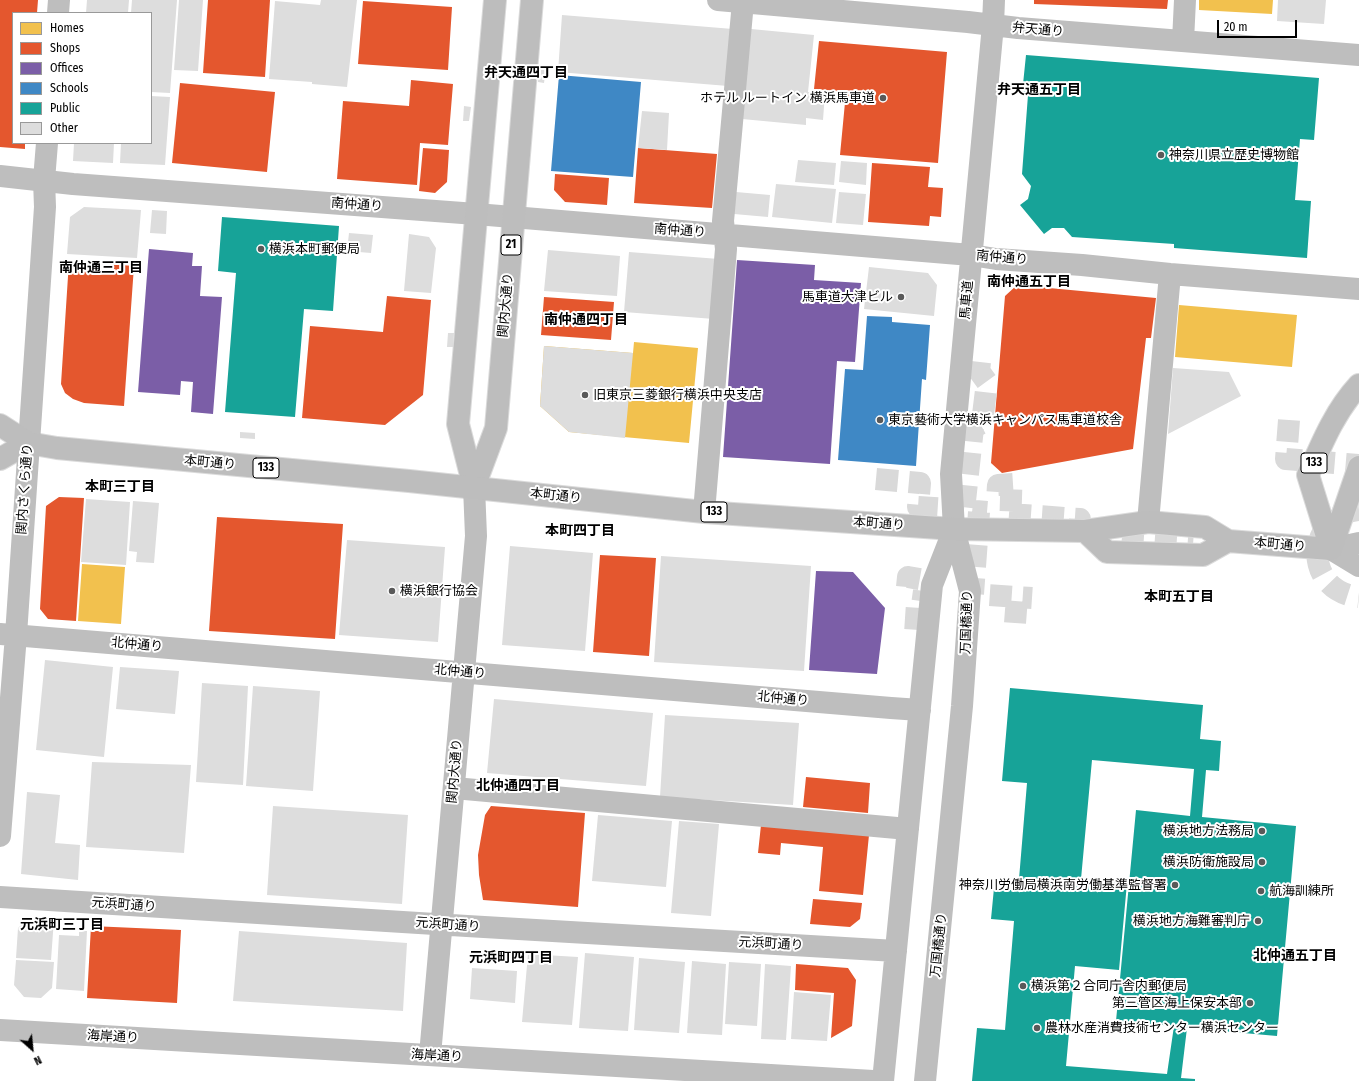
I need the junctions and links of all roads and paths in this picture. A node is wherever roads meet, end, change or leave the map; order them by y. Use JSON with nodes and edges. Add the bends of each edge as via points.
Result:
{"nodes":[{"id":1,"x":59,"y":0,"type":"edge"},
{"id":2,"x":495,"y":0,"type":"edge"},
{"id":3,"x":532,"y":0,"type":"edge"},
{"id":4,"x":718,"y":0,"type":"edge"},
{"id":5,"x":994,"y":0,"type":"edge"},
{"id":6,"x":1185,"y":0,"type":"edge"},
{"id":7,"x":743,"y":2,"type":"junction"},
{"id":8,"x":58,"y":12,"type":"edge"},
{"id":9,"x":993,"y":25,"type":"junction"},
{"id":10,"x":1183,"y":41,"type":"junction"},
{"id":11,"x":1359,"y":55,"type":"edge"},
{"id":12,"x":47,"y":144,"type":"edge"},
{"id":13,"x":0,"y":176,"type":"edge"},
{"id":14,"x":44,"y":180,"type":"junction"},
{"id":15,"x":476,"y":214,"type":"junction"},
{"id":16,"x":514,"y":218,"type":"junction"},
{"id":17,"x":724,"y":234,"type":"junction"},
{"id":18,"x":971,"y":255,"type":"junction"},
{"id":19,"x":1170,"y":274,"type":"junction"},
{"id":20,"x":1359,"y":289,"type":"edge"},
{"id":21,"x":1359,"y":385,"type":"edge"},
{"id":22,"x":0,"y":426,"type":"edge"},
{"id":23,"x":28,"y":444,"type":"junction"},
{"id":24,"x":0,"y":459,"type":"edge"},
{"id":25,"x":1359,"y":467,"type":"edge"},
{"id":26,"x":474,"y":487,"type":"junction"},
{"id":27,"x":704,"y":512,"type":"junction"},
{"id":28,"x":1148,"y":522,"type":"junction"},
{"id":29,"x":954,"y":530,"type":"junction"},
{"id":30,"x":1085,"y":531,"type":"junction"},
{"id":31,"x":1228,"y":541,"type":"junction"},
{"id":32,"x":1359,"y":543,"type":"edge"},
{"id":33,"x":1331,"y":549,"type":"junction"},
{"id":34,"x":1359,"y":566,"type":"edge"},
{"id":35,"x":8,"y":634,"type":"edge"},
{"id":36,"x":464,"y":672,"type":"junction"},
{"id":37,"x":920,"y":710,"type":"junction"},
{"id":38,"x":454,"y":788,"type":"junction"},
{"id":39,"x":908,"y":829,"type":"junction"},
{"id":40,"x":0,"y":836,"type":"edge"},
{"id":41,"x":0,"y":898,"type":"edge"},
{"id":42,"x":442,"y":925,"type":"junction"},
{"id":43,"x":896,"y":951,"type":"junction"},
{"id":44,"x":0,"y":1030,"type":"edge"},
{"id":45,"x":430,"y":1055,"type":"junction"},
{"id":46,"x":544,"y":1071,"type":"edge"},
{"id":47,"x":873,"y":1081,"type":"edge"},
{"id":48,"x":883,"y":1081,"type":"edge"},
{"id":49,"x":926,"y":1081,"type":"edge"}],
"edges":[{"from":1,"to":8,"type":"street"},
{"from":2,"to":15,"type":"main road","name":"関内大通り"},
{"from":3,"to":16,"type":"main road","name":"関内大通り","number":"21"},
{"from":4,"to":7,"type":"street","name":"弁天通り"},
{"from":5,"to":9,"type":"street","name":"馬車道"},
{"from":6,"to":10,"type":"street"},
{"from":7,"to":9,"type":"street","name":"弁天通り"},
{"from":7,"to":17,"type":"street","via":[[723,221]]},
{"from":9,"to":10,"type":"street","name":"弁天通り"},
{"from":9,"to":18,"type":"street","name":"馬車道"},
{"from":10,"to":11,"type":"street","name":"弁天通り"},
{"from":12,"to":14,"type":"street","name":"関内さくら通り"},
{"from":13,"to":14,"type":"street","name":"南仲通り"},
{"from":14,"to":15,"type":"street","name":"南仲通り"},
{"from":14,"to":23,"type":"street","name":"関内さくら通り","via":[[46,207]]},
{"from":15,"to":16,"type":"street","name":"南仲通り"},
{"from":15,"to":26,"type":"main road","name":"関内大通り","via":[[458,424]]},
{"from":16,"to":17,"type":"street","name":"南仲通り"},
{"from":16,"to":26,"type":"main road","name":"関内大通り","number":"21","via":[[496,428]]},
{"from":17,"to":18,"type":"street","name":"南仲通り"},
{"from":17,"to":27,"type":"street","via":[[726,249]]},
{"from":18,"to":19,"type":"street","name":"南仲通り"},
{"from":18,"to":29,"type":"street","name":"馬車道","via":[[951,474]]},
{"from":19,"to":20,"type":"street","name":"南仲通り"},
{"from":19,"to":28,"type":"street"},
{"from":21,"to":33,"type":"main road","number":"133","via":[[1350,394],[1330,426],[1308,475]]},
{"from":22,"to":23,"type":"main road","name":"本町通り","number":"133"},
{"from":23,"to":24,"type":"main road"},
{"from":23,"to":26,"type":"main road","name":"本町通り","number":"133"},
{"from":23,"to":35,"type":"street","name":"関内さくら通り"},
{"from":25,"to":33,"type":"main road"},
{"from":26,"to":27,"type":"main road","name":"本町通り","number":"133"},
{"from":26,"to":36,"type":"street","name":"関内大通り","via":[[476,536]]},
{"from":27,"to":29,"type":"main road","name":"本町通り","number":"133"},
{"from":28,"to":30,"type":"main road","name":"本町通り","number":"133"},
{"from":28,"to":31,"type":"main road","name":"本町通り","number":"133","via":[[1205,527]]},
{"from":29,"to":30,"type":"main road","name":"本町通り","number":"133"},
{"from":29,"to":37,"type":"street","via":[[932,585]]},
{"from":29,"to":49,"type":"street","name":"万国橋通り","via":[[970,591],[962,706]]},
{"from":30,"to":31,"type":"main road","via":[[1107,552],[1203,555]]},
{"from":31,"to":33,"type":"main road","name":"本町通り","number":"133"},
{"from":32,"to":33,"type":"street"},
{"from":33,"to":34,"type":"street"},
{"from":35,"to":36,"type":"street","name":"北仲通り"},
{"from":35,"to":40,"type":"street","name":"関内さくら通り"},
{"from":36,"to":37,"type":"street","name":"北仲通り"},
{"from":36,"to":38,"type":"street","name":"関内大通り"},
{"from":37,"to":39,"type":"street"},
{"from":38,"to":39,"type":"street"},
{"from":38,"to":42,"type":"street","name":"関内大通り"},
{"from":39,"to":43,"type":"street"},
{"from":41,"to":42,"type":"street","name":"元浜町通り"},
{"from":42,"to":43,"type":"street","name":"元浜町通り"},
{"from":42,"to":45,"type":"street","name":"関内大通り"},
{"from":43,"to":48,"type":"street"},
{"from":44,"to":45,"type":"street","name":"海岸通り"},
{"from":45,"to":46,"type":"street","name":"海岸通り"},
{"from":46,"to":47,"type":"street","name":"海岸通り"}]}
